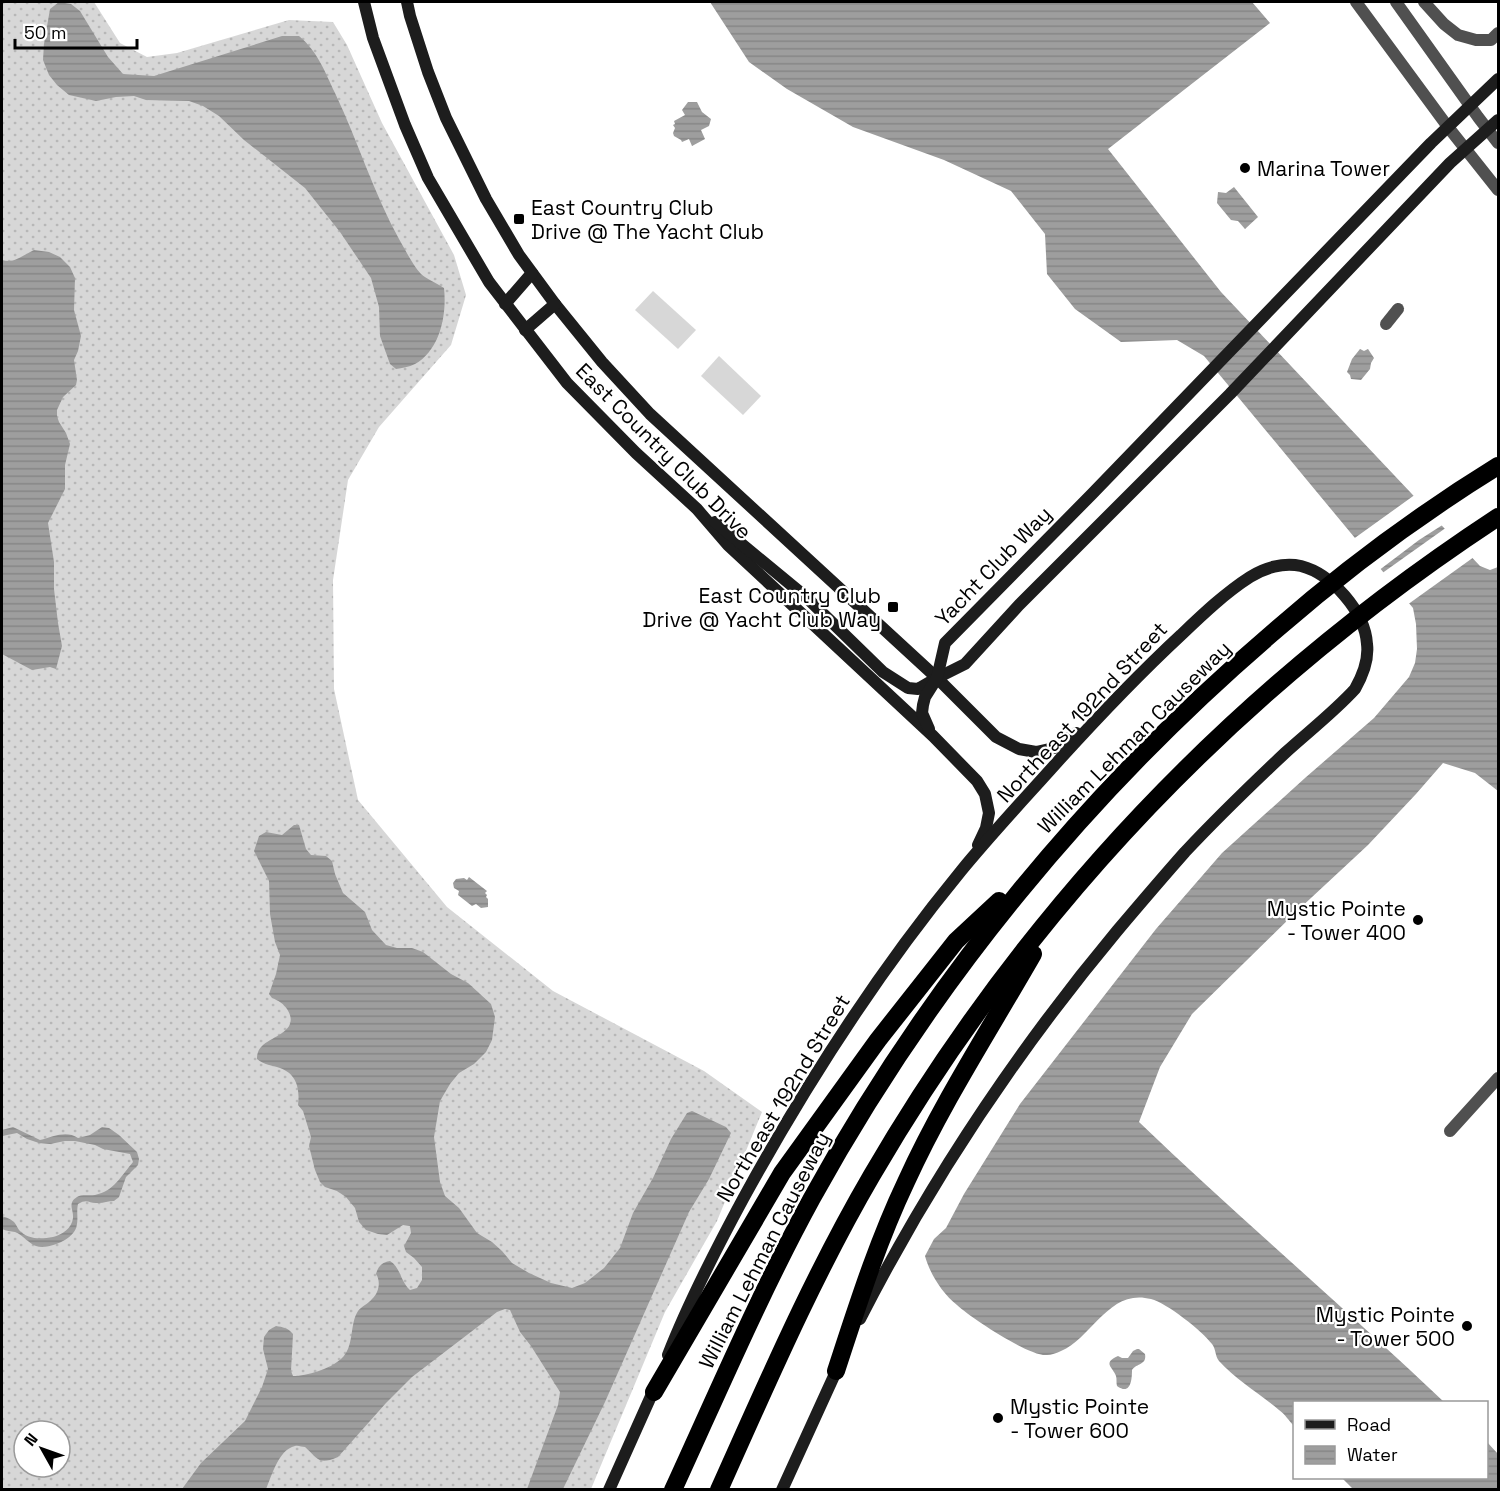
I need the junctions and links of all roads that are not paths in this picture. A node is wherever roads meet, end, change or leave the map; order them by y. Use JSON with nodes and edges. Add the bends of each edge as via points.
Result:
{"nodes":[{"id":1,"x":364,"y":2,"type":"edge"},
{"id":2,"x":407,"y":2,"type":"edge"},
{"id":3,"x":1356,"y":2,"type":"edge"},
{"id":4,"x":1396,"y":2,"type":"edge"},
{"id":5,"x":1425,"y":2,"type":"edge"},
{"id":6,"x":1498,"y":33,"type":"edge"},
{"id":7,"x":1498,"y":79,"type":"edge"},
{"id":8,"x":1470,"y":106,"type":"junction"},
{"id":9,"x":1498,"y":120,"type":"edge"},
{"id":10,"x":1448,"y":127,"type":"junction"},
{"id":11,"x":1488,"y":130,"type":"junction"},
{"id":12,"x":1498,"y":142,"type":"edge"},
{"id":13,"x":1466,"y":148,"type":"junction"},
{"id":14,"x":1498,"y":189,"type":"edge"},
{"id":15,"x":532,"y":273,"type":"junction"},
{"id":16,"x":506,"y":304,"type":"junction"},
{"id":17,"x":555,"y":304,"type":"junction"},
{"id":18,"x":1398,"y":309,"type":"dead end"},
{"id":19,"x":1386,"y":324,"type":"dead end"},
{"id":20,"x":525,"y":330,"type":"junction"},
{"id":21,"x":1498,"y":466,"type":"edge"},
{"id":22,"x":697,"y":509,"type":"junction"},
{"id":23,"x":1498,"y":517,"type":"edge"},
{"id":24,"x":937,"y":678,"type":"junction"},
{"id":25,"x":1096,"y":718,"type":"junction"},
{"id":26,"x":933,"y":736,"type":"junction"},
{"id":27,"x":1054,"y":849,"type":"junction"},
{"id":28,"x":963,"y":869,"type":"junction"},
{"id":29,"x":1064,"y":900,"type":"junction"},
{"id":30,"x":1498,"y":1078,"type":"edge"},
{"id":31,"x":1450,"y":1131,"type":"dead end"},
{"id":32,"x":836,"y":1371,"type":"junction"},
{"id":33,"x":654,"y":1392,"type":"junction"},
{"id":34,"x":609,"y":1490,"type":"edge"},
{"id":35,"x":673,"y":1490,"type":"edge"},
{"id":36,"x":718,"y":1490,"type":"edge"},
{"id":37,"x":782,"y":1490,"type":"edge"}],
"edges":[{"from":1,"to":16,"type":"street","name":"East Country Club Drive","via":[[373,38],[428,178]]},
{"from":2,"to":15,"type":"street","name":"East Country Club Drive","via":[[446,118],[486,199]]},
{"from":3,"to":10,"type":"street"},
{"from":4,"to":8,"type":"street"},
{"from":5,"to":6,"type":"street","via":[[1458,35],[1491,40]]},
{"from":7,"to":8,"type":"street","name":"Yacht Club Way"},
{"from":8,"to":10,"type":"street","name":"Yacht Club Way"},
{"from":8,"to":11,"type":"street"},
{"from":9,"to":11,"type":"street"},
{"from":10,"to":13,"type":"street"},
{"from":10,"to":24,"type":"street","name":"Yacht Club Way","via":[[945,643]]},
{"from":11,"to":12,"type":"street"},
{"from":11,"to":13,"type":"street"},
{"from":13,"to":14,"type":"street"},
{"from":13,"to":24,"type":"street","via":[[965,664]]},
{"from":15,"to":16,"type":"street"},
{"from":15,"to":17,"type":"street","name":"East Country Club Drive"},
{"from":16,"to":20,"type":"street","name":"East Country Club Drive"},
{"from":17,"to":20,"type":"street"},
{"from":17,"to":24,"type":"street","name":"East Country Club Drive","via":[[650,414]]},
{"from":18,"to":19,"type":"street"},
{"from":20,"to":22,"type":"street","name":"East Country Club Drive","via":[[567,384]]},
{"from":21,"to":27,"type":"highway","name":"William Lehman Causeway","via":[[1371,553],[1245,656],[1130,766]]},
{"from":22,"to":24,"type":"street","via":[[807,598],[898,683],[918,689]]},
{"from":22,"to":26,"type":"street","name":"East Country Club Drive","via":[[728,545]]},
{"from":23,"to":29,"type":"highway","via":[[1381,599],[1273,687],[1168,786]]},
{"from":24,"to":25,"type":"street","name":"East Country Club Drive","via":[[990,732],[1019,749],[1036,752],[1054,748]]},
{"from":24,"to":26,"type":"street","name":"Yacht Club Way","via":[[925,697],[922,714]]},
{"from":25,"to":28,"type":"street","name":"Northeast 192nd Street"},
{"from":25,"to":32,"type":"street","name":"Northeast 192nd Street","via":[[1212,607],[1243,581],[1268,568],[1302,566],[1325,578],[1347,598],[1364,628],[1366,663],[1355,689],[1184,854],[1074,984],[1020,1055],[930,1191]]},
{"from":26,"to":28,"type":"street","name":"East Country Club Drive","via":[[977,781],[987,800],[986,828]]},
{"from":27,"to":33,"type":"highway","via":[[956,941],[878,1040],[782,1173]]},
{"from":27,"to":35,"type":"highway","name":"William Lehman Causeway","via":[[948,984],[853,1128],[770,1280]]},
{"from":28,"to":33,"type":"street","name":"Northeast 192nd Street","via":[[862,1005],[778,1136],[705,1273]]},
{"from":29,"to":32,"type":"highway","via":[[919,1154],[870,1270]]},
{"from":29,"to":36,"type":"highway","via":[[969,1024],[872,1176],[812,1286]]},
{"from":30,"to":31,"type":"street"},
{"from":32,"to":37,"type":"street","name":"Northeast 192nd Street"},
{"from":33,"to":34,"type":"street","name":"Northeast 192nd Street"}]}
